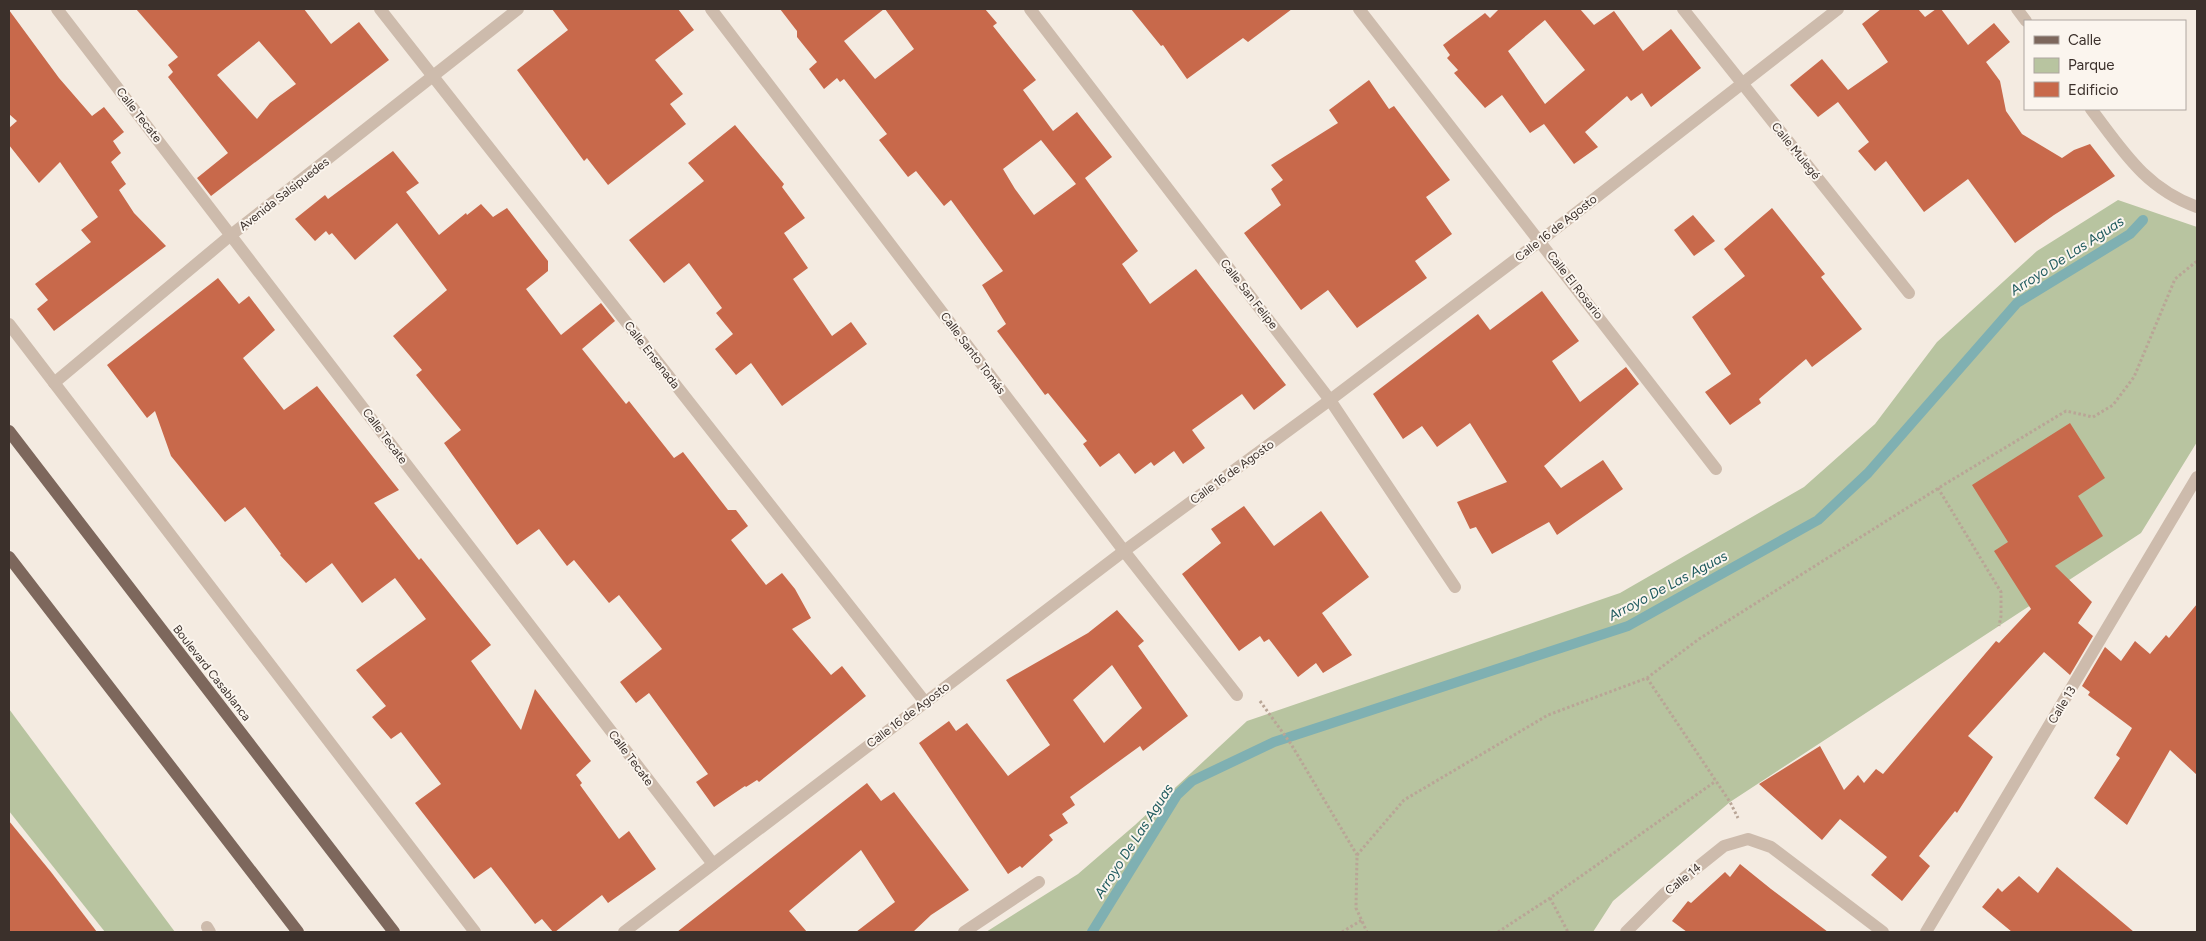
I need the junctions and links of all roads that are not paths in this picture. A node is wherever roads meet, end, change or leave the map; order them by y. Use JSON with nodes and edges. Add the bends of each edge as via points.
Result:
{"nodes":[{"id":1,"x":57,"y":9,"type":"edge"},
{"id":2,"x":380,"y":9,"type":"edge"},
{"id":3,"x":518,"y":9,"type":"edge"},
{"id":4,"x":711,"y":9,"type":"edge"},
{"id":5,"x":1030,"y":9,"type":"edge"},
{"id":6,"x":1359,"y":9,"type":"edge"},
{"id":7,"x":1683,"y":9,"type":"edge"},
{"id":8,"x":1838,"y":9,"type":"edge"},
{"id":9,"x":2016,"y":9,"type":"edge"},
{"id":10,"x":2025,"y":20,"type":"edge"},
{"id":11,"x":433,"y":76,"type":"junction"},
{"id":12,"x":1742,"y":84,"type":"junction"},
{"id":13,"x":2093,"y":110,"type":"edge"},
{"id":14,"x":2197,"y":207,"type":"edge"},
{"id":15,"x":231,"y":235,"type":"junction"},
{"id":16,"x":1540,"y":240,"type":"junction"},
{"id":17,"x":1909,"y":293,"type":"dead end"},
{"id":18,"x":9,"y":324,"type":"edge"},
{"id":19,"x":54,"y":383,"type":"junction"},
{"id":20,"x":1330,"y":400,"type":"junction"},
{"id":21,"x":9,"y":431,"type":"edge"},
{"id":22,"x":1716,"y":469,"type":"dead end"},
{"id":23,"x":2197,"y":477,"type":"edge"},
{"id":24,"x":1124,"y":551,"type":"junction"},
{"id":25,"x":9,"y":557,"type":"edge"},
{"id":26,"x":1455,"y":587,"type":"dead end"},
{"id":27,"x":1237,"y":695,"type":"dead end"},
{"id":28,"x":925,"y":702,"type":"junction"},
{"id":29,"x":713,"y":864,"type":"junction"},
{"id":30,"x":1039,"y":882,"type":"dead end"},
{"id":31,"x":298,"y":932,"type":"edge"},
{"id":32,"x":394,"y":932,"type":"edge"},
{"id":33,"x":475,"y":932,"type":"edge"},
{"id":34,"x":624,"y":932,"type":"edge"},
{"id":35,"x":964,"y":932,"type":"edge"},
{"id":36,"x":1626,"y":932,"type":"edge"},
{"id":37,"x":1883,"y":932,"type":"edge"},
{"id":38,"x":1926,"y":932,"type":"edge"}],
"edges":[{"from":1,"to":15,"type":"street","name":"Calle Tecate"},
{"from":2,"to":11,"type":"street","name":"Calle Ensenada"},
{"from":3,"to":11,"type":"street","name":"Avenida Salsipuedes"},
{"from":4,"to":24,"type":"street","name":"Calle Santo Tomás"},
{"from":5,"to":20,"type":"street","name":"Calle San Felipe"},
{"from":6,"to":16,"type":"street","name":"Calle El Rosario"},
{"from":7,"to":12,"type":"street","name":"Calle Mulegé"},
{"from":8,"to":12,"type":"street","name":"Calle 16 de Agosto"},
{"from":9,"to":10,"type":"street"},
{"from":11,"to":15,"type":"street","name":"Avenida Salsipuedes"},
{"from":11,"to":28,"type":"street","name":"Calle Ensenada"},
{"from":12,"to":16,"type":"street","name":"Calle 16 de Agosto"},
{"from":12,"to":17,"type":"street","name":"Calle Mulegé"},
{"from":13,"to":14,"type":"street","via":[[2134,165],[2154,184]]},
{"from":15,"to":19,"type":"street","name":"Avenida Salsipuedes"},
{"from":15,"to":29,"type":"street","name":"Calle Tecate"},
{"from":16,"to":20,"type":"street","name":"Calle 16 de Agosto"},
{"from":16,"to":22,"type":"street","name":"Calle El Rosario"},
{"from":18,"to":19,"type":"street"},
{"from":19,"to":33,"type":"street"},
{"from":20,"to":24,"type":"street","name":"Calle 16 de Agosto"},
{"from":20,"to":26,"type":"street","name":"Calle San Felipe"},
{"from":21,"to":32,"type":"main road","name":"Boulevard Casablanca"},
{"from":23,"to":38,"type":"street","name":"Calle 13"},
{"from":24,"to":27,"type":"street","name":"Calle Santo Tomás"},
{"from":24,"to":28,"type":"street","name":"Calle 16 de Agosto"},
{"from":25,"to":31,"type":"main road"},
{"from":28,"to":29,"type":"street","name":"Calle 16 de Agosto"},
{"from":29,"to":34,"type":"street","name":"Calle 16 de Agosto"},
{"from":30,"to":35,"type":"street"},
{"from":36,"to":37,"type":"street","name":"Calle 14","via":[[1664,894],[1724,846],[1748,839],[1771,847]]}]}
